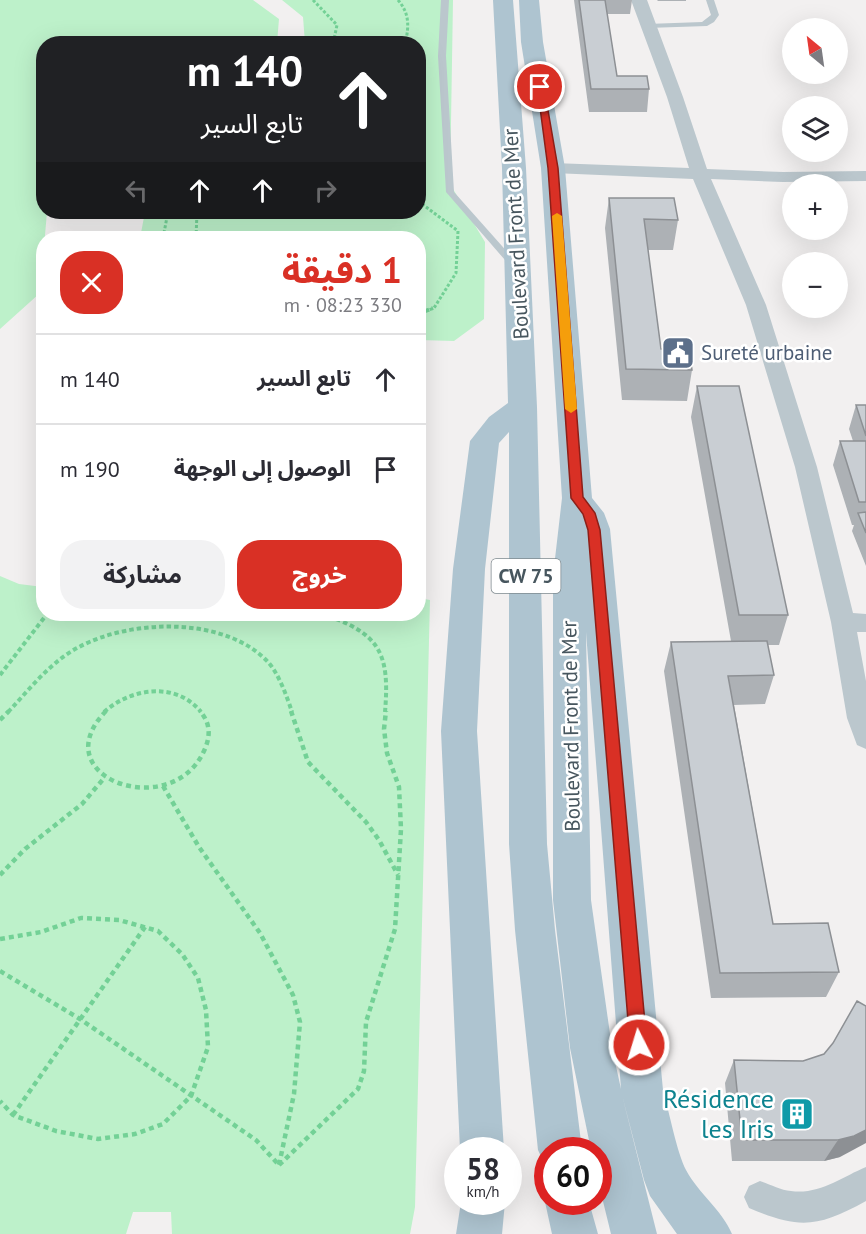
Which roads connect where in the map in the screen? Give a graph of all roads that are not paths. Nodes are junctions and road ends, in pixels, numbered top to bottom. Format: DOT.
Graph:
graph roads {
  1 [pos="445,0"];
  2 [pos="503,0"];
  3 [pos="529,0"];
  4 [pos="639,0"];
  5 [pos="710,0"];
  6 [pos="647,26"];
  7 [pos="553,168"];
  8 [pos="700,174"];
  9 [pos="866,176"];
  10 [pos="518,270"];
  11 [pos="523,407"];
  12 [pos="577,498"];
  13 [pos="855,623"];
  14 [pos="866,738"];
  15 [pos="482,1137"];
  16 [pos="559,1137"];
  17 [pos="866,1183"];
  18 [pos="760,1197"];
  19 [pos="481,1215"];
  20 [pos="570,1215"];
  21 [pos="479,1234"];
  22 [pos="575,1234"];
  23 [pos="634,1234"];
  24 [pos="709,1234"];
  1 -- 10 [label="lane"];
  2 -- 10 [label="main road, Boulevard Front de Mer / CW 75"];
  3 -- 7 [label="main road, Boulevard Front de Mer / CW 75"];
  4 -- 6 [label="street"];
  5 -- 6 [label="lane"];
  6 -- 8 [label="street"];
  7 -- 8 [label="street"];
  7 -- 12 [label="main road, Boulevard Front de Mer / CW 75"];
  8 -- 9 [label="street"];
  8 -- 13 [label="street"];
  10 -- 11 [label="main road, Boulevard Front de Mer / CW 75"];
  11 -- 15 [label="main road"];
  11 -- 16 [label="main road, Boulevard Front de Mer / CW 75"];
  12 -- 23 [label="main road, Boulevard Front de Mer / CW 75"];
  12 -- 24 [label="main road"];
  13 -- 14 [label="street"];
  17 -- 18 [label="street"];
  19 -- 21 [label="main road"];
  20 -- 22 [label="main road"];
}
